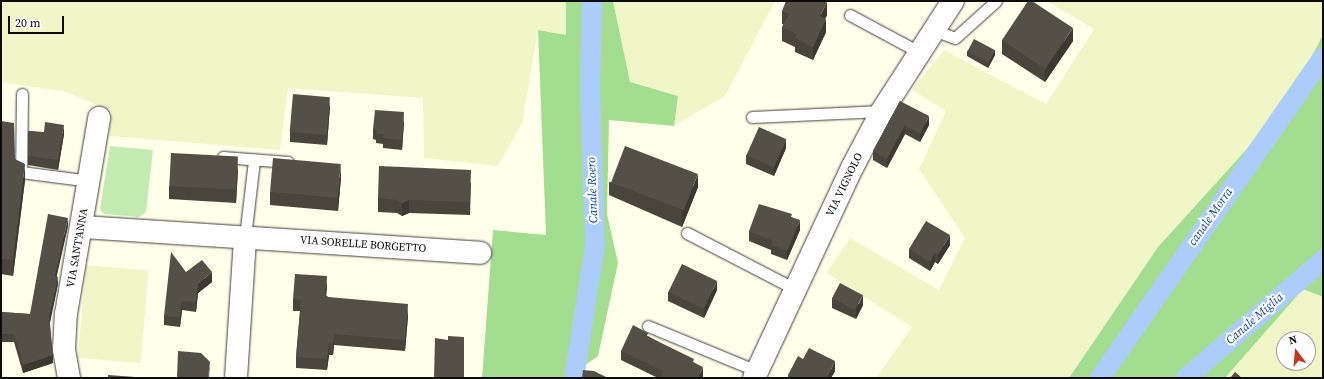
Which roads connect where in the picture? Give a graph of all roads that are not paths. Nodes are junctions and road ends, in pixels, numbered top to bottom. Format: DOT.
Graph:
graph roads {
  1 [pos="953,1"];
  2 [pos="996,1"];
  3 [pos="850,15"];
  4 [pos="934,30"];
  5 [pos="919,52"];
  6 [pos="22,94"];
  7 [pos="882,111"];
  8 [pos="99,118"];
  9 [pos="752,118"];
  10 [pos="209,156"];
  11 [pos="254,160"];
  12 [pos="300,163"];
  13 [pos="90,181"];
  14 [pos="82,227"];
  15 [pos="687,233"];
  16 [pos="245,237"];
  17 [pos="480,253"];
  18 [pos="795,289"];
  19 [pos="648,326"];
  20 [pos="756,375"];
  21 [pos="69,378"];
  22 [pos="236,378"];
  1 -- 4 [label="street, VIA VIGNOLO"];
  2 -- 4 [label="lane"];
  3 -- 5 [label="lane"];
  4 -- 5 [label="street, VIA VIGNOLO"];
  5 -- 7 [label="street, VIA VIGNOLO"];
  6 -- 13 [label="lane"];
  7 -- 9 [label="lane"];
  7 -- 18 [label="street, VIA VIGNOLO"];
  8 -- 13 [label="street, VIA SANT'ANNA"];
  10 -- 11 [label="lane"];
  11 -- 12 [label="lane"];
  11 -- 16 [label="lane"];
  13 -- 14 [label="street, VIA SANT'ANNA"];
  14 -- 16 [label="street, VIA SORELLE BORGETTO"];
  14 -- 21 [label="street, VIA SANT'ANNA"];
  15 -- 18 [label="lane"];
  16 -- 17 [label="street, VIA SORELLE BORGETTO"];
  16 -- 22 [label="street"];
  18 -- 20 [label="street, VIA VIGNOLO"];
  19 -- 20 [label="lane"];
}
